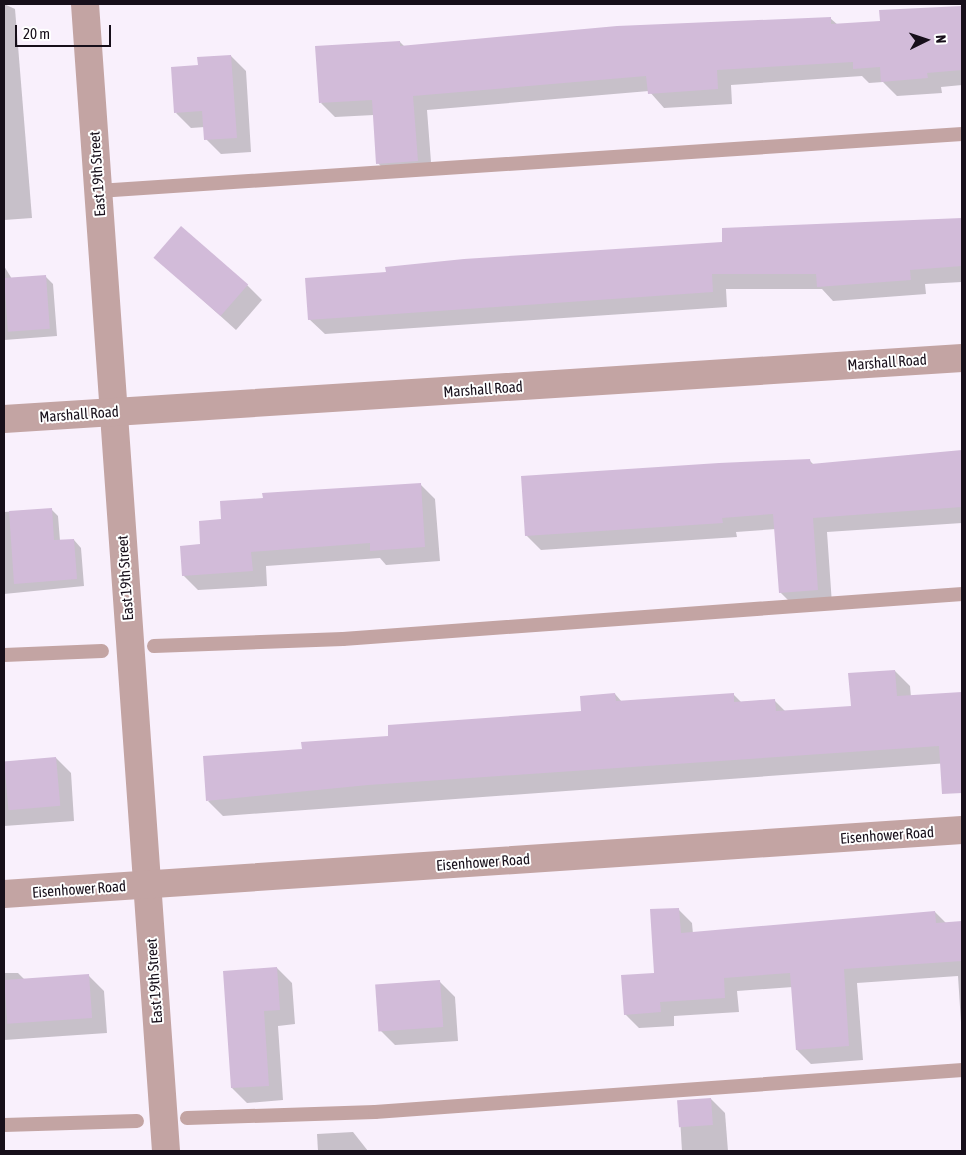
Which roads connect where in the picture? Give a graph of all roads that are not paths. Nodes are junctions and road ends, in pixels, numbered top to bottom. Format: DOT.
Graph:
graph roads {
  1 [pos="85,4"];
  2 [pos="962,134"];
  3 [pos="98,192"];
  4 [pos="962,358"];
  5 [pos="114,412"];
  6 [pos="4,419"];
  7 [pos="962,594"];
  8 [pos="154,646"];
  9 [pos="102,651"];
  10 [pos="4,655"];
  11 [pos="962,830"];
  12 [pos="147,885"];
  13 [pos="4,894"];
  14 [pos="962,1070"];
  15 [pos="187,1118"];
  16 [pos="137,1121"];
  17 [pos="4,1125"];
  18 [pos="166,1151"];
  1 -- 3 [label="street, East 19th Street"];
  2 -- 3 [label="lane"];
  3 -- 5 [label="street, East 19th Street"];
  4 -- 5 [label="street, Marshall Road"];
  5 -- 6 [label="street, Marshall Road"];
  5 -- 12 [label="street, East 19th Street"];
  7 -- 8 [label="lane"];
  9 -- 10 [label="lane"];
  11 -- 12 [label="street, Eisenhower Road"];
  12 -- 13 [label="street, Eisenhower Road"];
  12 -- 18 [label="street, East 19th Street"];
  14 -- 15 [label="lane"];
  16 -- 17 [label="lane"];
}
